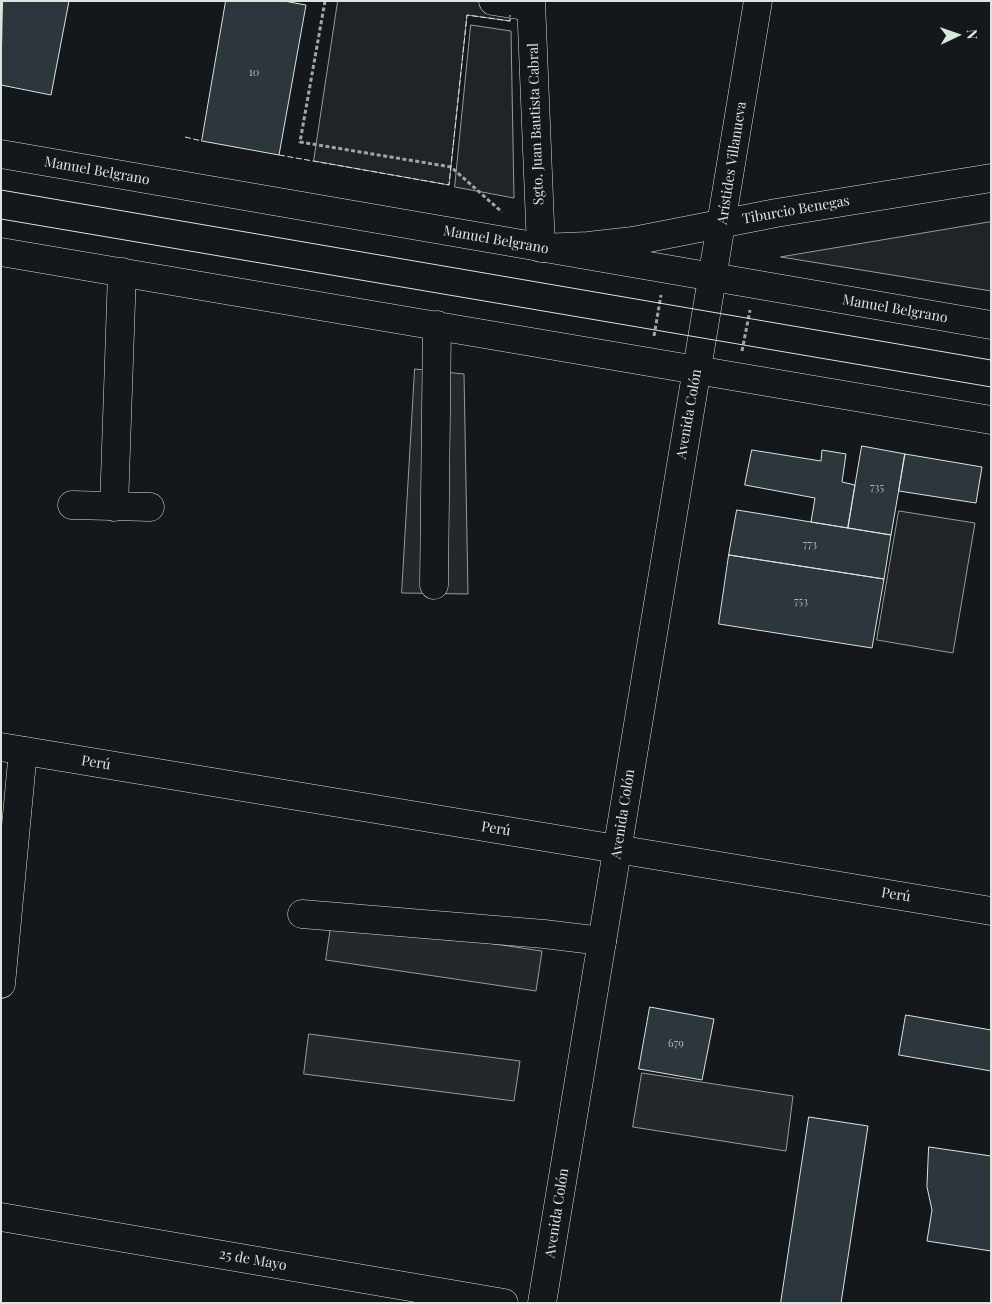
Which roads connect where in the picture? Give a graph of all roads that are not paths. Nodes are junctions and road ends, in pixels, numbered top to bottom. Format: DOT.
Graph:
graph roads {
  1 [pos="494,1"];
  2 [pos="758,1"];
  3 [pos="531,4"];
  4 [pos="1,154"];
  5 [pos="991,178"];
  6 [pos="722,223"];
  7 [pos="542,248"];
  8 [pos="1,252"];
  9 [pos="122,272"];
  10 [pos="713,277"];
  11 [pos="437,325"];
  12 [pos="705,325"];
  13 [pos="991,326"];
  14 [pos="697,368"];
  15 [pos="991,420"];
  16 [pos="72,505"];
  17 [pos="114,507"];
  18 [pos="150,507"];
  19 [pos="434,584"];
  20 [pos="12,749"];
  21 [pos="617,849"];
  22 [pos="991,911"];
  23 [pos="302,914"];
  24 [pos="602,941"];
  25 [pos="1,984"];
  26 [pos="1,1217"];
  27 [pos="504,1303"];
  28 [pos="542,1303"];
  1 -- 3 [label="street"];
  2 -- 6 [label="street, Arístides Villanueva"];
  3 -- 7 [label="street, Sgto. Juan Bautista Cabral"];
  4 -- 7 [label="street, Manuel Belgrano"];
  5 -- 6 [label="street, Tiburcio Benegas"];
  6 -- 7 [label="street, Tiburcio Benegas"];
  6 -- 10 [label="street, Arístides Villanueva"];
  7 -- 10 [label="street, Manuel Belgrano"];
  8 -- 9 [label="street"];
  9 -- 11 [label="street"];
  9 -- 17 [label="street"];
  10 -- 12 [label="street, Arístides Villanueva"];
  10 -- 13 [label="street, Manuel Belgrano"];
  11 -- 14 [label="street"];
  11 -- 19 [label="street"];
  12 -- 14 [label="street, Avenida Colón"];
  14 -- 15 [label="street"];
  14 -- 21 [label="street, Avenida Colón"];
  16 -- 17 [label="street"];
  17 -- 18 [label="street"];
  20 -- 21 [label="street, Perú"];
  20 -- 25 [label="street"];
  21 -- 22 [label="street, Perú"];
  21 -- 24 [label="street, Avenida Colón"];
  23 -- 24 [label="street"];
  24 -- 28 [label="street, Avenida Colón"];
  26 -- 27 [label="street, 25 de Mayo"];
}
